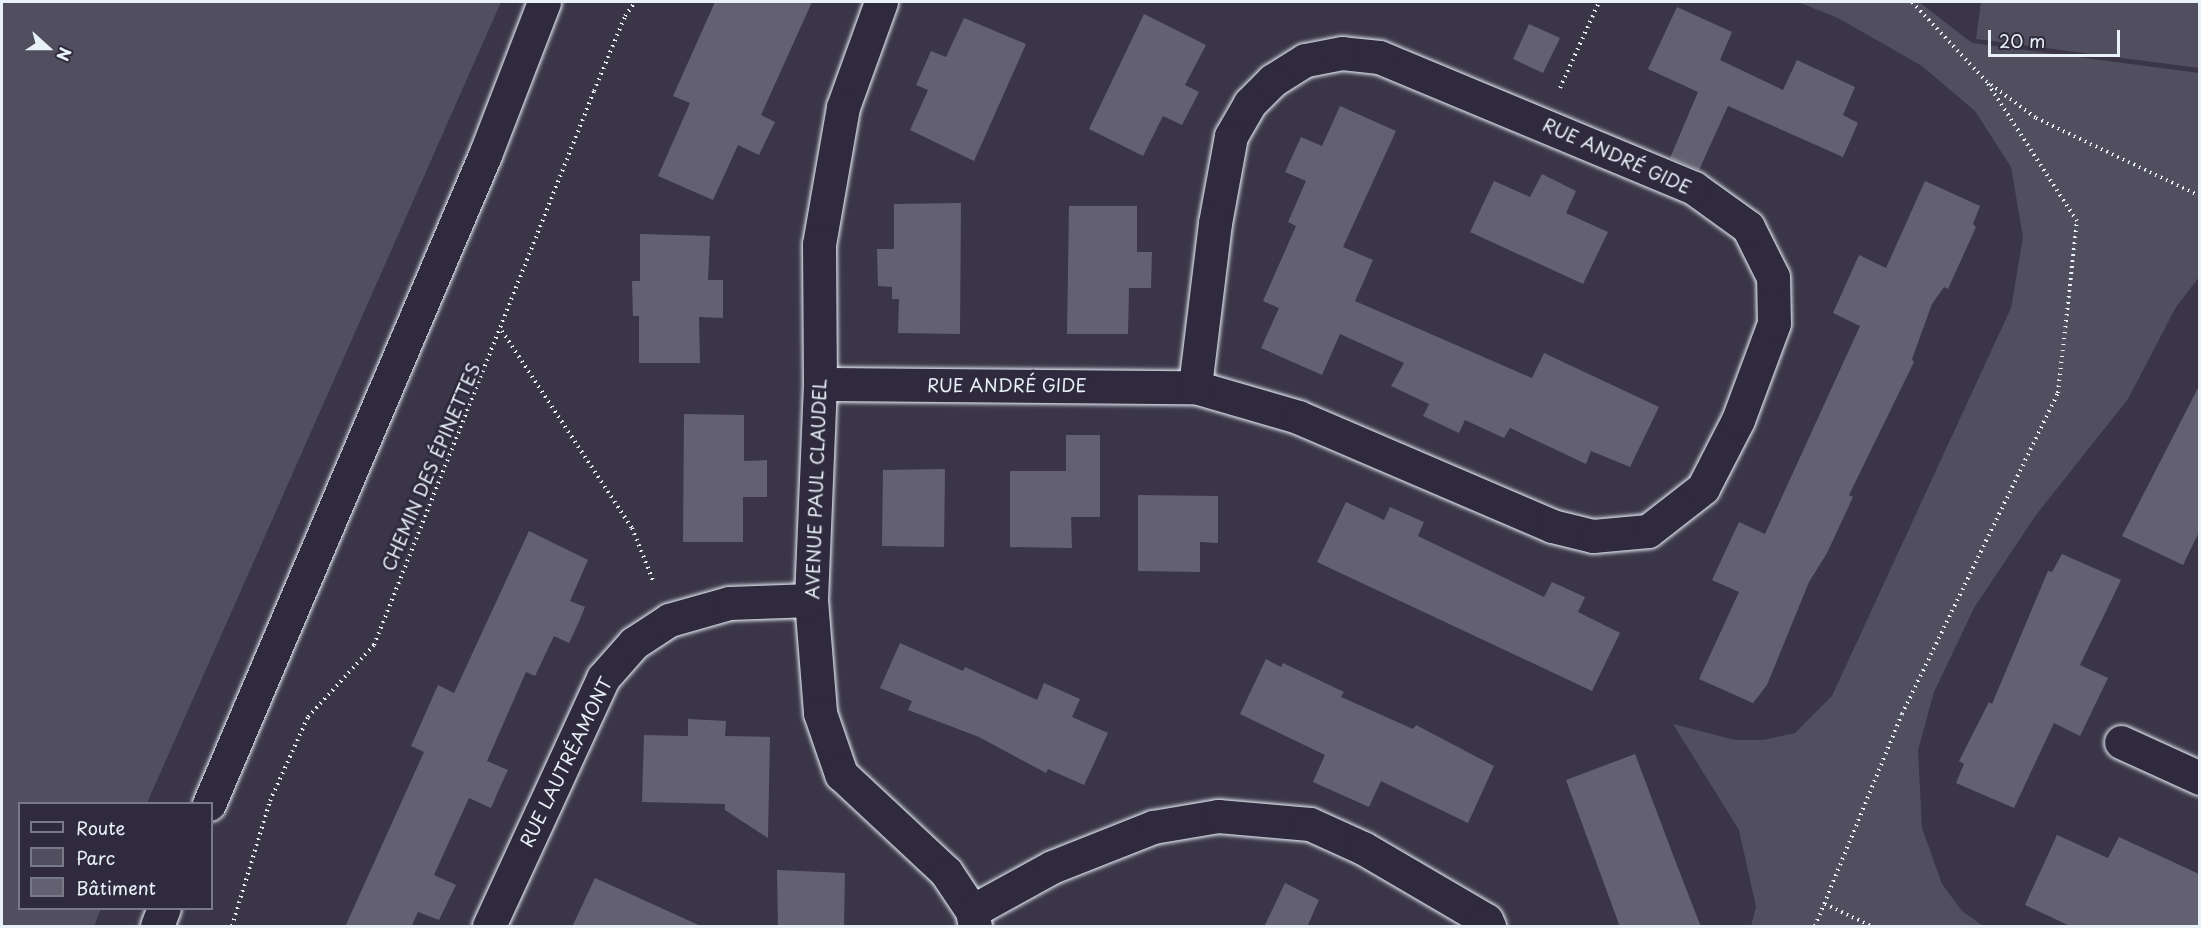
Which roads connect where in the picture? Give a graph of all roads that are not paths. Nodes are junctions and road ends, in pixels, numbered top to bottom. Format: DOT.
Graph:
graph roads {
  1 [pos="544,2"];
  2 [pos="881,2"];
  3 [pos="820,384"];
  4 [pos="1194,387"];
  5 [pos="811,600"];
  6 [pos="2121,742"];
  7 [pos="2196,769"];
  8 [pos="210,802"];
  9 [pos="164,910"];
  10 [pos="974,919"];
  11 [pos="157,927"];
  12 [pos="489,927"];
  13 [pos="1489,927"];
  1 -- 8 [label="street"];
  2 -- 3 [label="street, AVENUE PAUL CLAUDEL"];
  3 -- 4 [label="street, RUE ANDRÉ GIDE"];
  3 -- 5 [label="street, AVENUE PAUL CLAUDEL"];
  4 -- 4 [label="street, RUE ANDRÉ GIDE"];
  5 -- 10 [label="street, AVENUE PAUL CLAUDEL"];
  5 -- 12 [label="street, RUE LAUTRÉAMONT"];
  6 -- 7 [label="street"];
  9 -- 11 [label="street"];
  10 -- 13 [label="street"];
}
